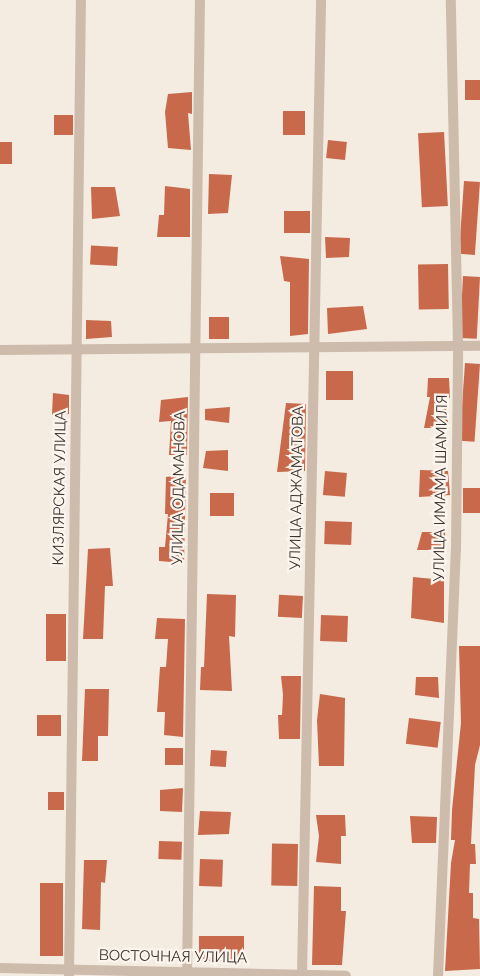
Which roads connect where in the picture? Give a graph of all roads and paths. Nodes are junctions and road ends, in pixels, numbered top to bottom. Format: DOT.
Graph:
graph roads {
  1 [pos="81,0"];
  2 [pos="200,0"];
  3 [pos="321,0"];
  4 [pos="451,0"];
  5 [pos="458,345"];
  6 [pos="315,346"];
  7 [pos="480,346"];
  8 [pos="196,348"];
  9 [pos="77,349"];
  10 [pos="0,350"];
  11 [pos="0,968"];
  12 [pos="69,973"];
  13 [pos="187,975"];
  14 [pos="302,975"];
  15 [pos="346,976"];
  16 [pos="438,976"];
  1 -- 9 [label="street, КИЗЛЯРСКАЯ УЛИЦА"];
  2 -- 8 [label="street, УЛИЦА ОДАМАНОВА"];
  3 -- 6 [label="street, УЛИЦА АДЖАМАТОВА"];
  4 -- 5 [label="street, УЛИЦА ИМАМА ШАМИЛЯ"];
  5 -- 6 [label="street"];
  5 -- 7 [label="street"];
  5 -- 16 [label="street, УЛИЦА ИМАМА ШАМИЛЯ"];
  6 -- 8 [label="street"];
  6 -- 14 [label="street, УЛИЦА АДЖАМАТОВА"];
  8 -- 9 [label="street"];
  8 -- 13 [label="street, УЛИЦА ОДАМАНОВА"];
  9 -- 10 [label="street"];
  9 -- 12 [label="street, КИЗЛЯРСКАЯ УЛИЦА"];
  11 -- 12 [label="street, ВОСТОЧНАЯ УЛИЦА"];
  12 -- 13 [label="street, ВОСТОЧНАЯ УЛИЦА"];
  13 -- 14 [label="street, ВОСТОЧНАЯ УЛИЦА"];
  14 -- 15 [label="street, ВОСТОЧНАЯ УЛИЦА"];
}
